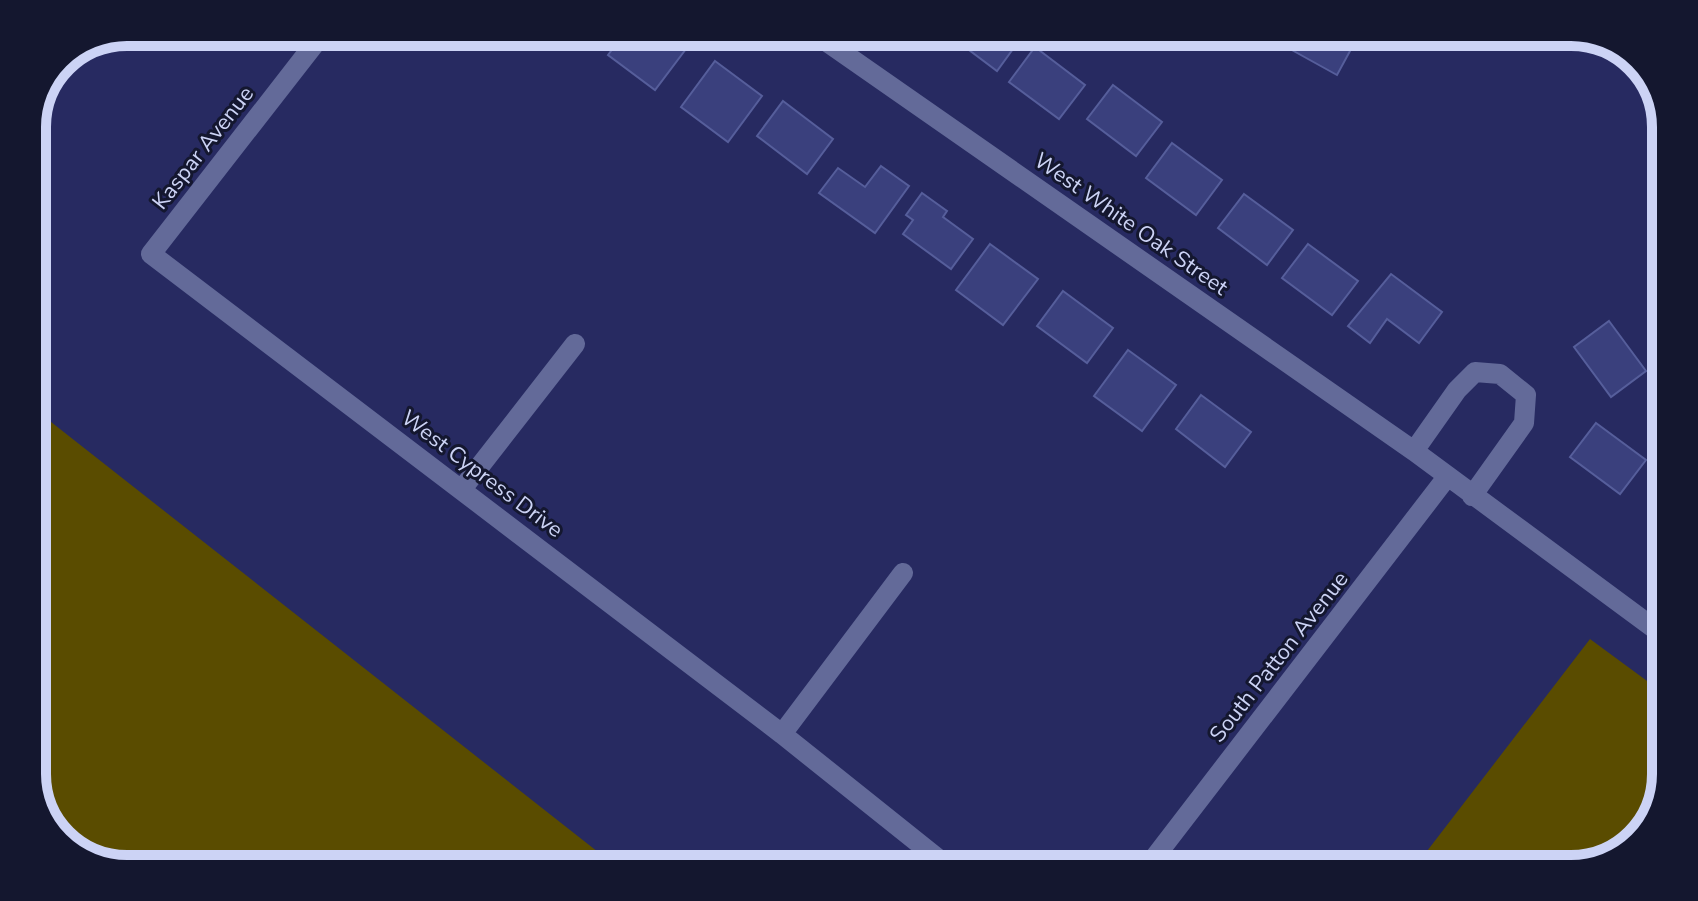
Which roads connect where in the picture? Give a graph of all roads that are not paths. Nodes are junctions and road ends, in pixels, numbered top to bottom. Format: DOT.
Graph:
graph roads {
  1 [pos="313,46"];
  2 [pos="833,46"];
  3 [pos="151,254"];
  4 [pos="575,344"];
  5 [pos="1414,451"];
  6 [pos="1447,477"];
  7 [pos="462,489"];
  8 [pos="1472,496"];
  9 [pos="903,573"];
  10 [pos="1652,627"];
  11 [pos="782,734"];
  12 [pos="933,855"];
  13 [pos="1156,855"];
  1 -- 3 [label="street, Kaspar Avenue"];
  2 -- 5 [label="street, West White Oak Street"];
  3 -- 7 [label="street, West Cypress Drive"];
  4 -- 7 [label="street"];
  5 -- 6 [label="street, West White Oak Street"];
  5 -- 8 [label="street"];
  6 -- 8 [label="street, West White Oak Street"];
  6 -- 13 [label="street, South Patton Avenue"];
  7 -- 11 [label="street, West Cypress Drive"];
  8 -- 10 [label="street, West White Oak Street"];
  9 -- 11 [label="street"];
  11 -- 12 [label="street, West Cypress Drive"];
}
